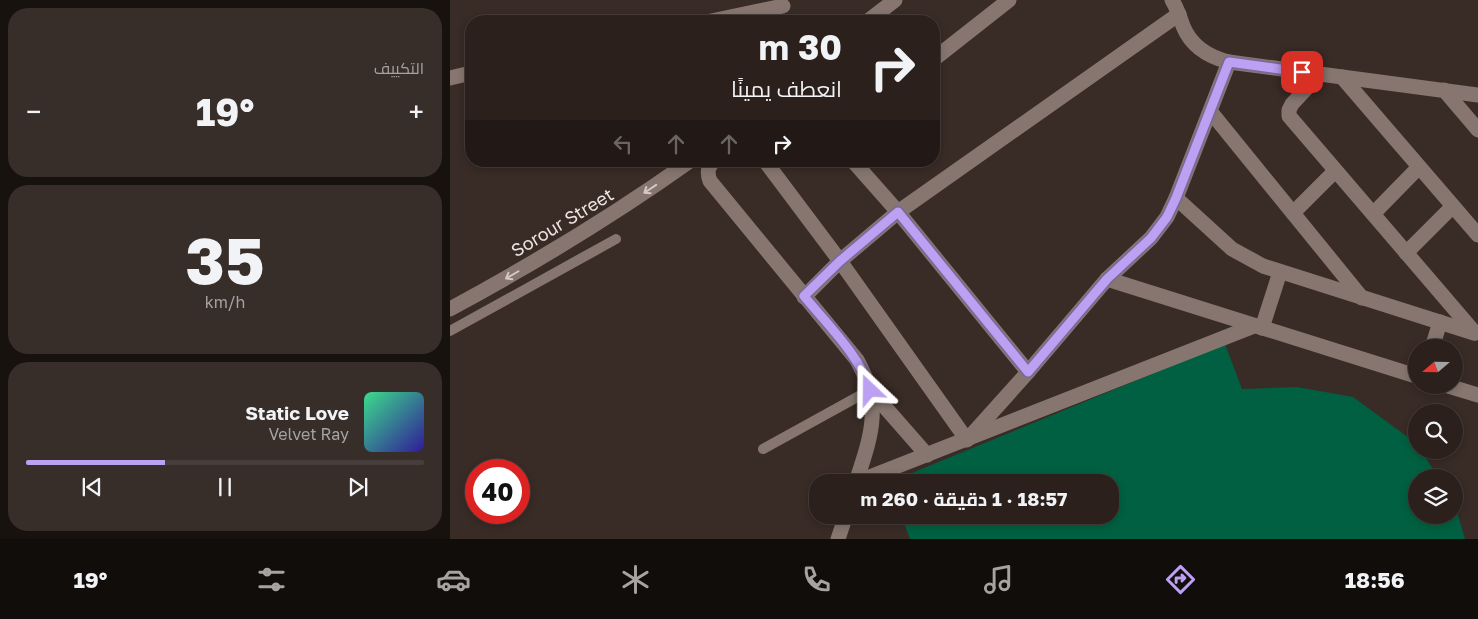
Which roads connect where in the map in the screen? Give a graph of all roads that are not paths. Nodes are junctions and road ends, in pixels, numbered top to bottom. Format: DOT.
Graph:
graph roads {
  1 [pos="895,0"];
  2 [pos="1009,0"];
  3 [pos="1172,0"];
  4 [pos="783,9"];
  5 [pos="1179,14"];
  6 [pos="747,15"];
  7 [pos="876,15"];
  8 [pos="940,54"];
  9 [pos="1229,62"];
  10 [pos="465,74"];
  11 [pos="1320,74"];
  12 [pos="1342,77"];
  13 [pos="450,78"];
  14 [pos="1444,90"];
  15 [pos="1478,95"];
  16 [pos="1210,111"];
  17 [pos="1478,130"];
  18 [pos="681,167"];
  19 [pos="709,167"];
  20 [pos="770,167"];
  21 [pos="858,167"];
  22 [pos="1419,167"];
  23 [pos="1335,171"];
  24 [pos="1176,198"];
  25 [pos="1453,206"];
  26 [pos="898,212"];
  27 [pos="1292,213"];
  28 [pos="1373,214"];
  29 [pos="1475,226"];
  30 [pos="616,239"];
  31 [pos="1406,253"];
  32 [pos="840,261"];
  33 [pos="1280,272"];
  34 [pos="1107,279"];
  35 [pos="804,296"];
  36 [pos="1362,298"];
  37 [pos="450,309"];
  38 [pos="1440,322"];
  39 [pos="1258,327"];
  40 [pos="450,331"];
  41 [pos="1477,334"];
  42 [pos="1435,339"];
  43 [pos="1028,372"];
  44 [pos="1408,374"];
  45 [pos="870,390"];
  46 [pos="1463,390"];
  47 [pos="1478,395"];
  48 [pos="968,440"];
  49 [pos="763,449"];
  50 [pos="928,455"];
  51 [pos="858,474"];
  52 [pos="877,474"];
  53 [pos="843,524"];
  54 [pos="838,539"];
  1 -- 7 [label="street"];
  2 -- 8 [label="street"];
  3 -- 5 [label="street"];
  4 -- 6 [label="street"];
  5 -- 9 [label="street"];
  5 -- 26 [label="street"];
  9 -- 11 [label="street"];
  9 -- 16 [label="street"];
  10 -- 13 [label="street"];
  11 -- 12 [label="street"];
  11 -- 23 [label="street"];
  12 -- 14 [label="street"];
  12 -- 22 [label="street"];
  14 -- 15 [label="street"];
  14 -- 17 [label="street"];
  16 -- 24 [label="street"];
  16 -- 27 [label="street"];
  18 -- 37 [label="street, Sorour Street, one-way"];
  19 -- 35 [label="street"];
  20 -- 32 [label="street"];
  21 -- 26 [label="street"];
  22 -- 25 [label="street"];
  22 -- 28 [label="street"];
  23 -- 27 [label="street"];
  23 -- 28 [label="street"];
  24 -- 33 [label="street"];
  24 -- 34 [label="street"];
  25 -- 29 [label="street"];
  25 -- 31 [label="street"];
  26 -- 32 [label="street"];
  26 -- 43 [label="street"];
  27 -- 36 [label="street"];
  28 -- 31 [label="street"];
  30 -- 40 [label="lane"];
  31 -- 41 [label="street"];
  32 -- 35 [label="street"];
  32 -- 48 [label="street"];
  33 -- 36 [label="street"];
  33 -- 39 [label="street"];
  34 -- 39 [label="street"];
  34 -- 43 [label="street"];
  35 -- 45 [label="street"];
  36 -- 38 [label="street"];
  38 -- 41 [label="street"];
  38 -- 42 [label="street"];
  39 -- 44 [label="street"];
  39 -- 48 [label="street"];
  43 -- 48 [label="street"];
  45 -- 49 [label="lane"];
  45 -- 50 [label="street"];
  45 -- 51 [label="street"];
  46 -- 47 [label="street"];
  48 -- 50 [label="street"];
  50 -- 52 [label="street"];
  53 -- 54 [label="street"];
}
